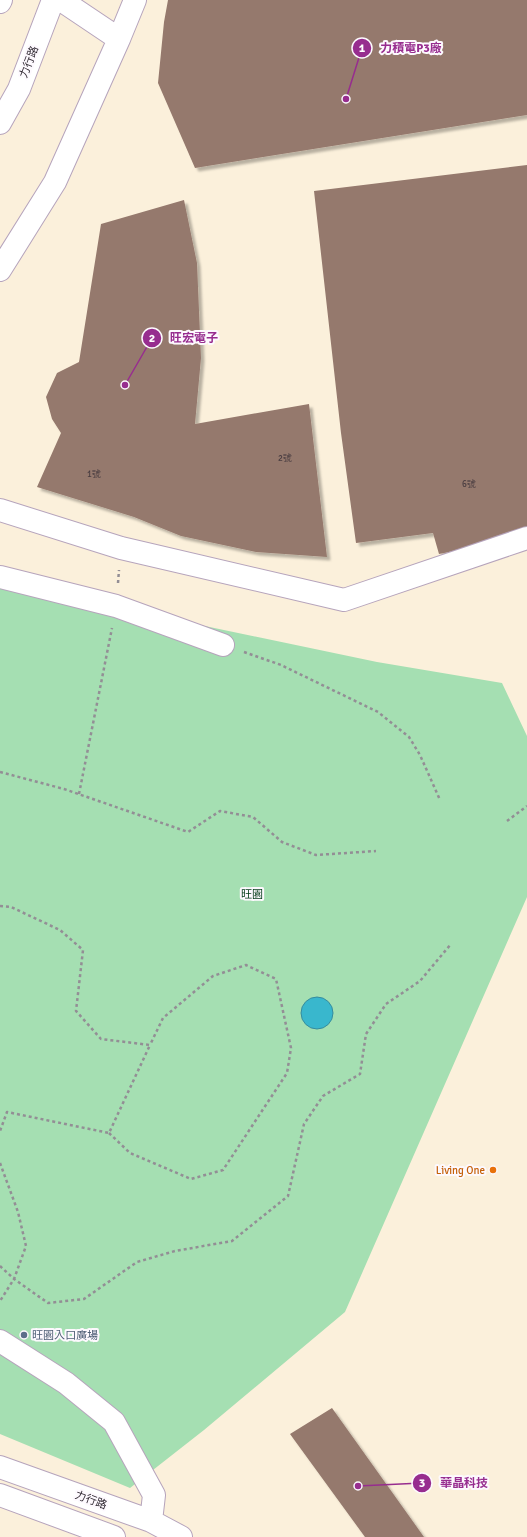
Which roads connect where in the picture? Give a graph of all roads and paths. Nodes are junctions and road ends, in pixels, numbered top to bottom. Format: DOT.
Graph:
graph roads {
  1 [pos="53,0"];
  2 [pos="61,0"];
  3 [pos="135,0"];
  4 [pos="119,40"];
  5 [pos="0,122"];
  6 [pos="0,270"];
  7 [pos="0,510"];
  8 [pos="527,538"];
  9 [pos="121,548"];
  10 [pos="0,577"];
  11 [pos="116,606"];
  12 [pos="223,646"];
  13 [pos="0,772"];
  14 [pos="79,794"];
  15 [pos="440,800"];
  16 [pos="527,806"];
  17 [pos="507,821"];
  18 [pos="376,851"];
  19 [pos="0,906"];
  20 [pos="450,944"];
  21 [pos="150,1045"];
  22 [pos="0,1131"];
  23 [pos="109,1133"];
  24 [pos="0,1163"];
  25 [pos="0,1266"];
  26 [pos="14,1279"];
  27 [pos="0,1301"];
  28 [pos="0,1340"];
  29 [pos="0,1467"];
  30 [pos="0,1495"];
  31 [pos="151,1521"];
  32 [pos="114,1537"];
  33 [pos="181,1537"];
  1 -- 5 [label="street, 力行路"];
  2 -- 4 [label="street"];
  3 -- 4 [label="street"];
  4 -- 6 [label="street"];
  7 -- 9 [label="street"];
  8 -- 9 [label="street"];
  9 -- 11 [label="path"];
  10 -- 11 [label="street"];
  11 -- 12 [label="street"];
  11 -- 14 [label="path"];
  12 -- 15 [label="path"];
  13 -- 14 [label="path"];
  14 -- 18 [label="path"];
  16 -- 17 [label="path"];
  19 -- 21 [label="path"];
  20 -- 26 [label="path"];
  21 -- 23 [label="path"];
  21 -- 23 [label="path"];
  22 -- 23 [label="path"];
  24 -- 26 [label="path"];
  25 -- 26 [label="path"];
  26 -- 27 [label="path"];
  28 -- 31 [label="street"];
  29 -- 31 [label="street, 力行路"];
  30 -- 32 [label="street"];
  31 -- 33 [label="street, 力行路"];
}
